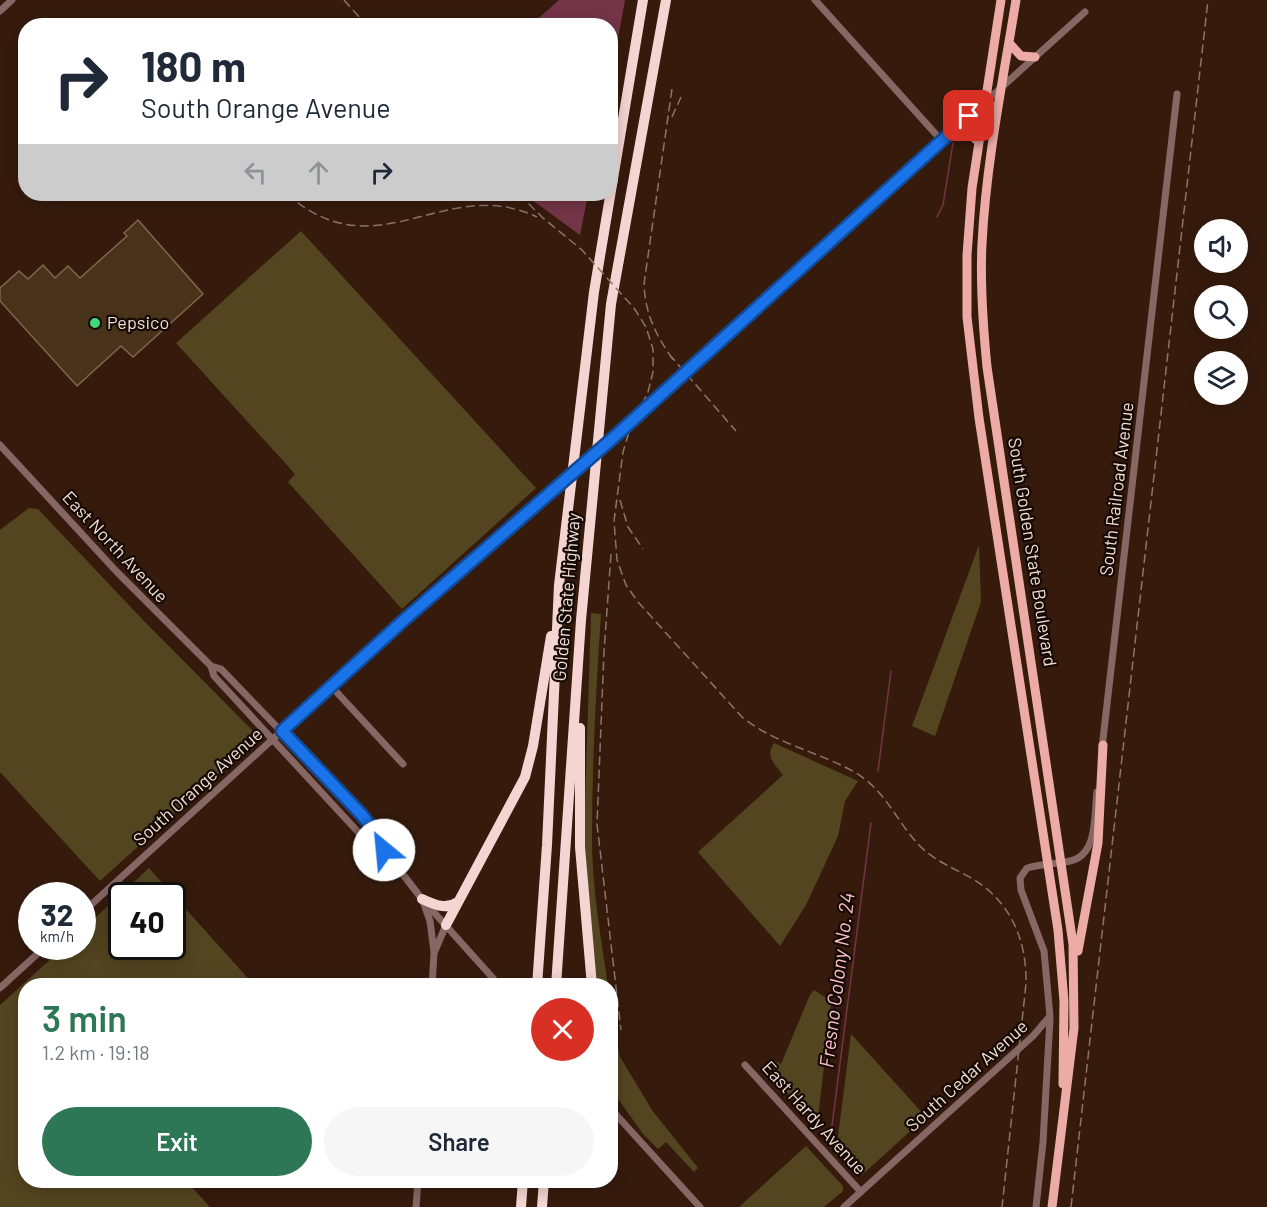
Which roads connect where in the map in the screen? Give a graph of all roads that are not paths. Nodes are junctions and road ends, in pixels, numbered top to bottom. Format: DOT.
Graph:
graph roads {
  1 [pos="12,0"];
  2 [pos="643,0"];
  3 [pos="666,0"];
  4 [pos="815,0"];
  5 [pos="1001,0"];
  6 [pos="1016,0"];
  7 [pos="0,11"];
  8 [pos="1085,12"];
  9 [pos="1009,44"];
  10 [pos="1035,57"];
  11 [pos="1002,87"];
  12 [pos="1177,94"];
  13 [pos="986,100"];
  14 [pos="952,131"];
  15 [pos="942,141"];
  16 [pos="979,142"];
  17 [pos="618,149"];
  18 [pos="609,201"];
  19 [pos="0,445"];
  20 [pos="559,585"];
  21 [pos="580,620"];
  22 [pos="211,666"];
  23 [pos="331,686"];
  24 [pos="282,731"];
  25 [pos="273,738"];
  26 [pos="1103,745"];
  27 [pos="403,764"];
  28 [pos="384,850"];
  29 [pos="1055,863"];
  30 [pos="422,899"];
  31 [pos="96,900"];
  32 [pos="459,902"];
  33 [pos="446,925"];
  34 [pos="434,953"];
  35 [pos="31,960"];
  36 [pos="1075,965"];
  37 [pos="432,978"];
  38 [pos="493,978"];
  39 [pos="538,978"];
  40 [pos="557,978"];
  41 [pos="591,978"];
  42 [pos="0,988"];
  43 [pos="1050,1016"];
  44 [pos="745,1065"];
  45 [pos="1063,1108"];
  46 [pos="618,1115"];
  47 [pos="417,1188"];
  48 [pos="522,1188"];
  49 [pos="543,1188"];
  50 [pos="861,1192"];
  51 [pos="416,1207"];
  52 [pos="521,1207"];
  53 [pos="542,1207"];
  54 [pos="700,1207"];
  55 [pos="844,1207"];
  56 [pos="1036,1207"];
  57 [pos="1052,1207"];
  1 -- 7 [label="street"];
  2 -- 17 [label="highway, Golden State Highway"];
  3 -- 21 [label="highway, Golden State Highway"];
  4 -- 15 [label="street"];
  5 -- 13 [label="main road, South Golden State Boulevard"];
  6 -- 9 [label="main road, South Golden State Boulevard"];
  8 -- 10 [label="street, South Orange Avenue"];
  9 -- 10 [label="main road"];
  9 -- 11 [label="main road, South Golden State Boulevard"];
  10 -- 11 [label="street, South Orange Avenue"];
  11 -- 13 [label="street, South Orange Avenue"];
  11 -- 29 [label="main road, South Golden State Boulevard"];
  12 -- 26 [label="street, South Railroad Avenue"];
  13 -- 14 [label="street, South Orange Avenue"];
  13 -- 16 [label="main road, South Golden State Boulevard"];
  14 -- 15 [label="street, South Orange Avenue"];
  14 -- 16 [label="main road"];
  15 -- 23 [label="street, South Orange Avenue, bridge"];
  16 -- 29 [label="main road, South Golden State Boulevard"];
  18 -- 20 [label="highway, Golden State Highway"];
  19 -- 22 [label="street, East North Avenue"];
  20 -- 32 [label="highway"];
  20 -- 39 [label="highway, Golden State Highway"];
  21 -- 40 [label="highway, Golden State Highway"];
  21 -- 41 [label="highway"];
  22 -- 24 [label="street, East North Avenue"];
  22 -- 25 [label="street, East North Avenue"];
  23 -- 24 [label="street, South Orange Avenue"];
  23 -- 27 [label="street"];
  24 -- 25 [label="street, South Orange Avenue"];
  24 -- 28 [label="street, East North Avenue"];
  25 -- 28 [label="street, East North Avenue"];
  25 -- 31 [label="street, South Orange Avenue"];
  26 -- 29 [label="street, South Railroad Avenue"];
  26 -- 36 [label="main road"];
  28 -- 30 [label="street, East North Avenue"];
  29 -- 36 [label="main road, South Golden State Boulevard"];
  29 -- 43 [label="street, South Cedar Avenue"];
  29 -- 45 [label="main road, South Golden State Boulevard"];
  30 -- 32 [label="highway"];
  30 -- 33 [label="street, East North Avenue"];
  30 -- 34 [label="street"];
  32 -- 33 [label="highway"];
  33 -- 34 [label="street"];
  33 -- 38 [label="street, East North Avenue"];
  34 -- 37 [label="street"];
  35 -- 42 [label="street"];
  36 -- 45 [label="main road, South Golden State Boulevard"];
  43 -- 50 [label="street, South Cedar Avenue"];
  43 -- 56 [label="street"];
  44 -- 50 [label="street, East Hardy Avenue"];
  45 -- 57 [label="main road, South Golden State Boulevard"];
  46 -- 54 [label="street"];
  47 -- 51 [label="street"];
  48 -- 52 [label="highway"];
  49 -- 53 [label="highway"];
  50 -- 55 [label="street, South Cedar Avenue"];
}
